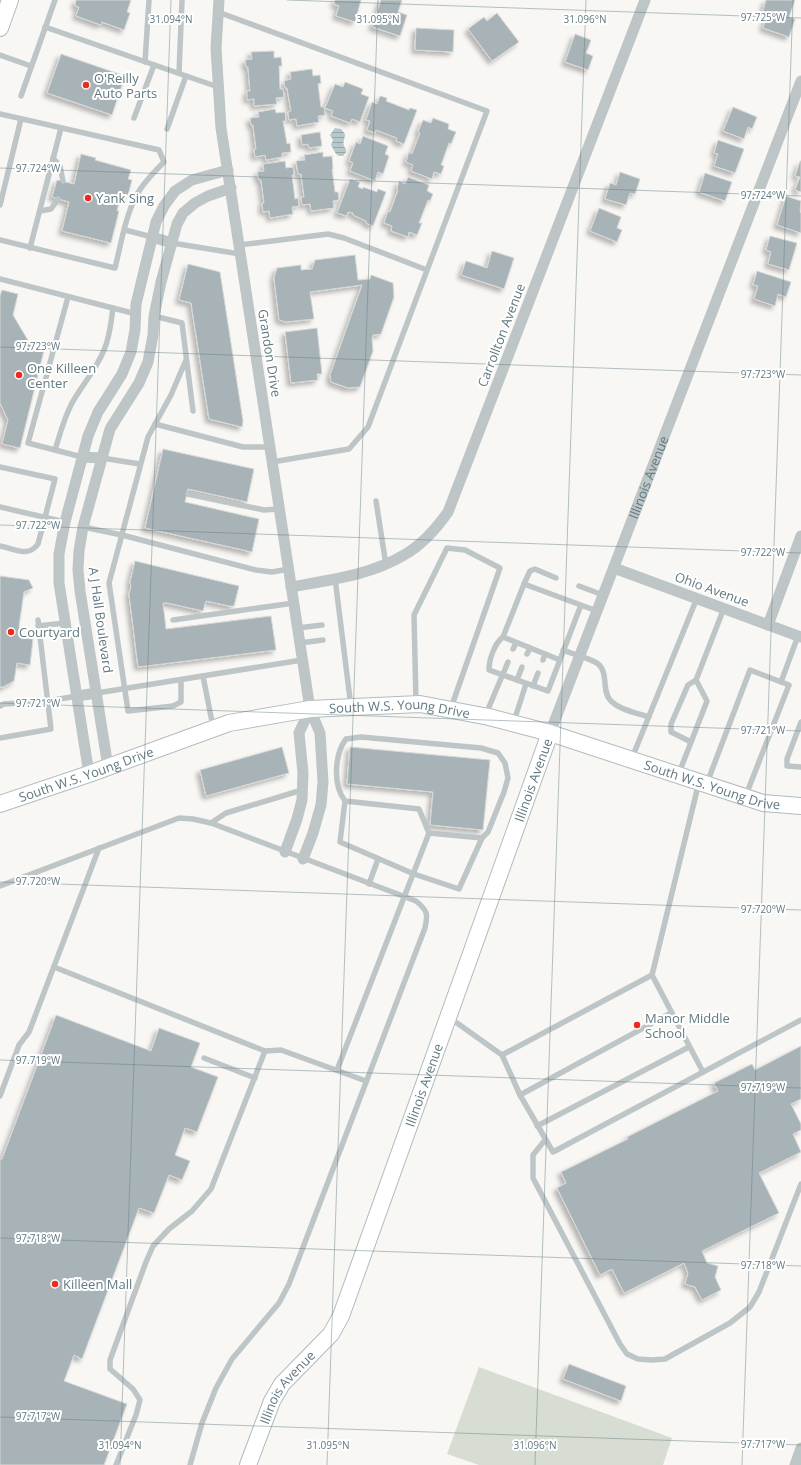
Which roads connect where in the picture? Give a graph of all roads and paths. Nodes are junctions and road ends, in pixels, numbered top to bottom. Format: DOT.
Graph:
graph roads {
  1 [pos="10,0"];
  2 [pos="55,0"];
  3 [pos="149,0"];
  4 [pos="182,0"];
  5 [pos="219,0"];
  6 [pos="645,0"];
  7 [pos="218,12"];
  8 [pos="45,27"];
  9 [pos="0,28"];
  10 [pos="0,55"];
  11 [pos="145,62"];
  12 [pos="154,65"];
  13 [pos="31,66"];
  14 [pos="179,74"];
  15 [pos="186,76"];
  16 [pos="801,81"];
  17 [pos="218,87"];
  18 [pos="21,96"];
  19 [pos="0,114"];
  20 [pos="134,118"];
  21 [pos="21,119"];
  22 [pos="61,128"];
  23 [pos="167,129"];
  24 [pos="53,158"];
  25 [pos="228,170"];
  26 [pos="63,181"];
  27 [pos="231,188"];
  28 [pos="58,199"];
  29 [pos="0,205"];
  30 [pos="40,211"];
  31 [pos="125,230"];
  32 [pos="152,238"];
  33 [pos="0,240"];
  34 [pos="172,243"];
  35 [pos="30,248"];
  36 [pos="240,250"];
  37 [pos="427,270"];
  38 [pos="0,279"];
  39 [pos="68,297"];
  40 [pos="113,308"];
  41 [pos="136,314"];
  42 [pos="154,316"];
  43 [pos="186,360"];
  44 [pos="192,411"];
  45 [pos="155,424"];
  46 [pos="270,447"];
  47 [pos="56,450"];
  48 [pos="82,457"];
  49 [pos="102,458"];
  50 [pos="272,462"];
  51 [pos="140,464"];
  52 [pos="0,466"];
  53 [pos="188,494"];
  54 [pos="376,501"];
  55 [pos="0,507"];
  56 [pos="280,509"];
  57 [pos="45,518"];
  58 [pos="65,522"];
  59 [pos="83,527"];
  60 [pos="122,535"];
  61 [pos="801,536"];
  62 [pos="0,546"];
  63 [pos="386,565"];
  64 [pos="614,568"];
  65 [pos="289,569"];
  66 [pos="334,578"];
  67 [pos="556,578"];
  68 [pos="524,584"];
  69 [pos="579,586"];
  70 [pos="291,587"];
  71 [pos="603,595"];
  72 [pos="697,598"];
  73 [pos="294,603"];
  74 [pos="581,605"];
  75 [pos="724,608"];
  76 [pos="597,611"];
  77 [pos="38,620"];
  78 [pos="173,620"];
  79 [pos="65,623"];
  80 [pos="768,624"];
  81 [pos="322,625"];
  82 [pos="38,626"];
  83 [pos="298,628"];
  84 [pos="800,636"];
  85 [pos="502,637"];
  86 [pos="323,640"];
  87 [pos="300,643"];
  88 [pos="516,643"];
  89 [pos="530,648"];
  90 [pos="513,649"];
  91 [pos="563,650"];
  92 [pos="527,654"];
  93 [pos="545,654"];
  94 [pos="579,656"];
  95 [pos="302,660"];
  96 [pos="543,660"];
  97 [pos="560,660"];
  98 [pos="508,662"];
  99 [pos="522,667"];
  100 [pos="538,673"];
  101 [pos="502,675"];
  102 [pos="203,676"];
  103 [pos="181,680"];
  104 [pos="517,680"];
  105 [pos="696,680"];
  106 [pos="781,682"];
  107 [pos="526,684"];
  108 [pos="533,686"];
  109 [pos="124,688"];
  110 [pos="97,693"];
  111 [pos="77,696"];
  112 [pos="48,701"];
  113 [pos="416,704"];
  114 [pos="0,706"];
  115 [pos="351,707"];
  116 [pos="310,708"];
  117 [pos="451,710"];
  118 [pos="485,716"];
  119 [pos="648,717"];
  120 [pos="801,722"];
  121 [pos="513,723"];
  122 [pos="213,729"];
  123 [pos="550,733"];
  124 [pos="799,733"];
  125 [pos="0,738"];
  126 [pos="691,742"];
  127 [pos="631,760"];
  128 [pos="108,767"];
  129 [pos="801,767"];
  130 [pos="89,774"];
  131 [pos="678,775"];
  132 [pos="703,783"];
  133 [pos="302,790"];
  134 [pos="745,797"];
  135 [pos="345,801"];
  136 [pos="0,804"];
  137 [pos="801,804"];
  138 [pos="211,823"];
  139 [pos="429,833"];
  140 [pos="482,838"];
  141 [pos="99,848"];
  142 [pos="285,852"];
  143 [pos="303,859"];
  144 [pos="378,859"];
  145 [pos="414,874"];
  146 [pos="369,884"];
  147 [pos="0,886"];
  148 [pos="405,897"];
  149 [pos="54,967"];
  150 [pos="652,975"];
  151 [pos="671,1013"];
  152 [pos="448,1017"];
  153 [pos="801,1020"];
  154 [pos="689,1047"];
  155 [pos="265,1051"];
  156 [pos="502,1055"];
  157 [pos="204,1058"];
  158 [pos="337,1070"];
  159 [pos="703,1072"];
  160 [pos="255,1078"];
  161 [pos="366,1081"];
  162 [pos="520,1095"];
  163 [pos="0,1096"];
  164 [pos="537,1126"];
  165 [pos="545,1140"];
  166 [pos="801,1184"];
  167 [pos="801,1448"];
  168 [pos="116,1465"];
  169 [pos="190,1465"];
  170 [pos="248,1465"];
  171 [pos="795,1465"];
  1 -- 9 [label="main road"];
  2 -- 8 [label="lane"];
  3 -- 11 [label="lane"];
  4 -- 14 [label="lane"];
  5 -- 7 [label="street, Grandon Drive"];
  6 -- 63 [label="street, Carrollton Avenue"];
  7 -- 17 [label="street, Grandon Drive"];
  7 -- 37 [label="lane"];
  8 -- 11 [label="lane"];
  8 -- 13 [label="lane"];
  10 -- 13 [label="lane"];
  11 -- 12 [label="lane"];
  12 -- 14 [label="lane"];
  12 -- 20 [label="lane"];
  13 -- 18 [label="lane"];
  14 -- 15 [label="lane"];
  15 -- 17 [label="lane"];
  15 -- 23 [label="lane"];
  16 -- 64 [label="street, Illinois Avenue"];
  17 -- 25 [label="street, Grandon Drive"];
  19 -- 21 [label="lane"];
  21 -- 22 [label="lane"];
  21 -- 29 [label="lane"];
  22 -- 24 [label="lane"];
  22 -- 31 [label="lane"];
  24 -- 26 [label="lane"];
  24 -- 30 [label="lane"];
  25 -- 27 [label="street, Grandon Drive"];
  25 -- 32 [label="street"];
  27 -- 34 [label="street, A J Hall Boulevard"];
  27 -- 36 [label="street, Grandon Drive"];
  28 -- 30 [label="lane"];
  30 -- 35 [label="lane"];
  31 -- 32 [label="lane"];
  31 -- 35 [label="lane"];
  32 -- 34 [label="street"];
  32 -- 41 [label="street"];
  33 -- 35 [label="lane"];
  34 -- 36 [label="lane"];
  34 -- 42 [label="street, A J Hall Boulevard"];
  36 -- 37 [label="lane"];
  36 -- 46 [label="street, Grandon Drive"];
  37 -- 50 [label="lane"];
  38 -- 39 [label="lane"];
  39 -- 40 [label="lane"];
  39 -- 47 [label="lane"];
  40 -- 41 [label="lane"];
  40 -- 47 [label="lane"];
  41 -- 42 [label="street"];
  41 -- 48 [label="street"];
  42 -- 43 [label="lane"];
  42 -- 49 [label="street, A J Hall Boulevard"];
  43 -- 44 [label="lane"];
  43 -- 45 [label="lane"];
  45 -- 46 [label="lane"];
  45 -- 51 [label="lane"];
  46 -- 50 [label="street, Grandon Drive"];
  47 -- 48 [label="lane"];
  48 -- 49 [label="street"];
  48 -- 58 [label="street"];
  49 -- 51 [label="lane"];
  49 -- 59 [label="street, A J Hall Boulevard"];
  50 -- 56 [label="street, Grandon Drive"];
  51 -- 60 [label="lane"];
  52 -- 57 [label="lane"];
  53 -- 56 [label="lane"];
  54 -- 63 [label="lane"];
  55 -- 57 [label="lane"];
  56 -- 65 [label="street, Grandon Drive"];
  57 -- 58 [label="lane"];
  57 -- 62 [label="lane"];
  58 -- 59 [label="street"];
  58 -- 79 [label="street"];
  59 -- 60 [label="lane"];
  59 -- 110 [label="street, A J Hall Boulevard"];
  60 -- 65 [label="lane"];
  60 -- 109 [label="lane"];
  61 -- 80 [label="street"];
  63 -- 66 [label="street, Carrollton Avenue"];
  64 -- 71 [label="street, Illinois Avenue"];
  64 -- 72 [label="street, Ohio Avenue"];
  65 -- 70 [label="street, Grandon Drive"];
  66 -- 70 [label="street, Carrollton Avenue"];
  66 -- 115 [label="lane"];
  67 -- 68 [label="lane"];
  68 -- 74 [label="lane"];
  68 -- 85 [label="lane"];
  69 -- 71 [label="lane"];
  70 -- 73 [label="street, Grandon Drive"];
  71 -- 76 [label="street, Illinois Avenue"];
  72 -- 75 [label="street, Ohio Avenue"];
  72 -- 119 [label="lane"];
  73 -- 78 [label="lane"];
  73 -- 83 [label="street, Grandon Drive"];
  74 -- 76 [label="lane"];
  74 -- 91 [label="lane"];
  75 -- 80 [label="street, Ohio Avenue"];
  75 -- 105 [label="lane"];
  76 -- 94 [label="street, Illinois Avenue"];
  77 -- 82 [label="lane"];
  79 -- 82 [label="lane"];
  79 -- 111 [label="street"];
  80 -- 84 [label="street, Ohio Avenue"];
  81 -- 83 [label="lane"];
  82 -- 112 [label="lane"];
  83 -- 87 [label="street, Grandon Drive"];
  84 -- 106 [label="lane"];
  85 -- 88 [label="lane"];
  85 -- 101 [label="lane"];
  86 -- 87 [label="lane"];
  87 -- 95 [label="street, Grandon Drive"];
  88 -- 89 [label="lane"];
  88 -- 90 [label="lane"];
  89 -- 92 [label="lane"];
  89 -- 93 [label="lane"];
  91 -- 94 [label="lane"];
  91 -- 97 [label="lane"];
  93 -- 96 [label="lane"];
  93 -- 97 [label="lane"];
  94 -- 119 [label="lane"];
  94 -- 123 [label="street, Illinois Avenue"];
  95 -- 102 [label="lane"];
  95 -- 116 [label="street, Grandon Drive"];
  97 -- 108 [label="lane"];
  98 -- 101 [label="lane"];
  99 -- 104 [label="lane"];
  100 -- 108 [label="lane"];
  101 -- 104 [label="lane"];
  101 -- 118 [label="lane"];
  102 -- 103 [label="lane"];
  102 -- 122 [label="lane"];
  103 -- 109 [label="lane"];
  103 -- 109 [label="lane"];
  104 -- 107 [label="lane"];
  105 -- 126 [label="lane"];
  105 -- 126 [label="lane"];
  106 -- 132 [label="lane"];
  106 -- 134 [label="lane"];
  107 -- 108 [label="lane"];
  107 -- 121 [label="lane"];
  109 -- 110 [label="lane"];
  110 -- 111 [label="street, A J Hall Boulevard"];
  110 -- 128 [label="street, A J Hall Boulevard"];
  111 -- 112 [label="lane"];
  111 -- 130 [label="street"];
  112 -- 114 [label="lane"];
  112 -- 125 [label="lane"];
  113 -- 115 [label="main road, South W.S. Young Drive"];
  113 -- 117 [label="main road, South W.S. Young Drive"];
  113 -- 117 [label="lane"];
  115 -- 116 [label="main road, South W.S. Young Drive"];
  116 -- 122 [label="main road, South W.S. Young Drive"];
  116 -- 133 [label="street"];
  116 -- 143 [label="street, Grandon Drive"];
  117 -- 118 [label="main road, South W.S. Young Drive"];
  118 -- 121 [label="main road, South W.S. Young Drive"];
  119 -- 127 [label="lane"];
  120 -- 124 [label="lane"];
  121 -- 123 [label="main road, South W.S. Young Drive"];
  122 -- 128 [label="main road, South W.S. Young Drive"];
  123 -- 127 [label="main road, South W.S. Young Drive"];
  123 -- 152 [label="main road, Illinois Avenue"];
  124 -- 129 [label="lane"];
  126 -- 131 [label="lane"];
  127 -- 131 [label="main road, South W.S. Young Drive"];
  128 -- 130 [label="main road, South W.S. Young Drive"];
  130 -- 136 [label="main road, South W.S. Young Drive"];
  131 -- 132 [label="main road, South W.S. Young Drive"];
  132 -- 134 [label="main road, South W.S. Young Drive"];
  132 -- 150 [label="lane"];
  133 -- 138 [label="lane"];
  133 -- 142 [label="street"];
  134 -- 137 [label="main road, South W.S. Young Drive"];
  135 -- 139 [label="lane"];
  135 -- 140 [label="lane"];
  135 -- 144 [label="lane"];
  138 -- 141 [label="lane"];
  138 -- 142 [label="lane"];
  139 -- 140 [label="lane"];
  139 -- 145 [label="lane"];
  140 -- 145 [label="lane"];
  141 -- 147 [label="lane"];
  141 -- 149 [label="lane"];
  142 -- 143 [label="lane"];
  143 -- 146 [label="lane"];
  144 -- 145 [label="lane"];
  144 -- 146 [label="lane"];
  145 -- 148 [label="lane"];
  146 -- 148 [label="lane"];
  148 -- 158 [label="lane"];
  148 -- 161 [label="lane"];
  149 -- 155 [label="lane"];
  149 -- 163 [label="lane"];
  150 -- 151 [label="lane"];
  150 -- 156 [label="lane"];
  151 -- 154 [label="lane"];
  151 -- 162 [label="lane"];
  152 -- 156 [label="lane"];
  152 -- 170 [label="main road, Illinois Avenue"];
  153 -- 159 [label="lane"];
  154 -- 159 [label="lane"];
  154 -- 164 [label="lane"];
  155 -- 158 [label="lane"];
  155 -- 160 [label="lane"];
  156 -- 162 [label="lane"];
  157 -- 160 [label="lane"];
  158 -- 161 [label="lane"];
  159 -- 165 [label="lane"];
  160 -- 168 [label="lane"];
  161 -- 169 [label="lane"];
  162 -- 164 [label="lane"];
  164 -- 165 [label="lane"];
  165 -- 166 [label="lane"];
  167 -- 171 [label="street"];
}
